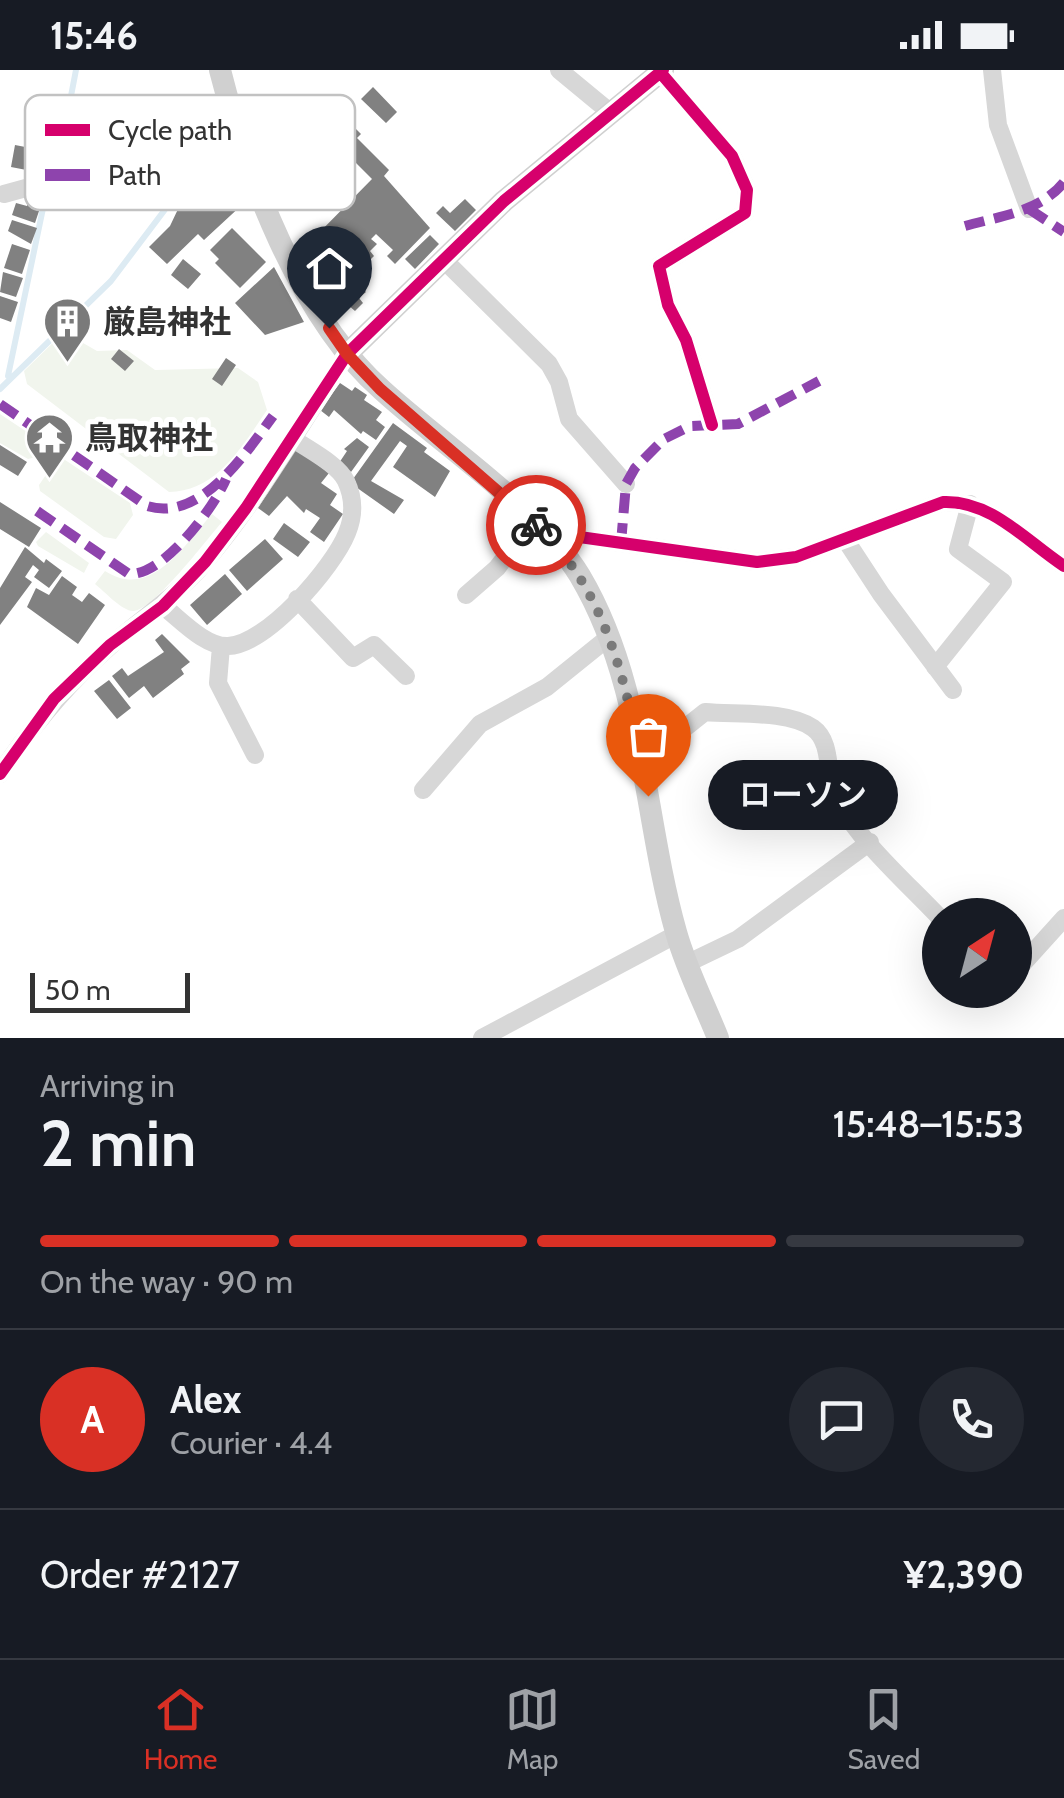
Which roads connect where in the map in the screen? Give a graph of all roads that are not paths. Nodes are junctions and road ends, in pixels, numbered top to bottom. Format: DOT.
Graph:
graph roads {
  1 [pos="220,70"];
  2 [pos="558,70"];
  3 [pos="992,70"];
  4 [pos="661,71"];
  5 [pos="228,95"];
  6 [pos="611,112"];
  7 [pos="25,189"];
  8 [pos="1,197"];
  9 [pos="1029,209"];
  10 [pos="266,210"];
  11 [pos="444,259"];
  12 [pos="347,354"];
  13 [pos="712,426"];
  14 [pos="292,438"];
  15 [pos="626,484"];
  16 [pos="970,504"];
  17 [pos="538,527"];
  18 [pos="846,539"];
  19 [pos="1064,566"];
  20 [pos="466,596"];
  21 [pos="297,600"];
  22 [pos="164,606"];
  23 [pos="609,638"];
  24 [pos="221,646"];
  25 [pos="936,667"];
  26 [pos="406,676"];
  27 [pos="953,690"];
  28 [pos="254,755"];
  29 [pos="642,762"];
  30 [pos="0,774"];
  31 [pos="422,790"];
  32 [pos="870,842"];
  33 [pos="922,898"];
  34 [pos="1064,918"];
  35 [pos="677,934"];
  36 [pos="1032,953"];
  37 [pos="688,963"];
  38 [pos="482,1038"];
  39 [pos="718,1038"];
  1 -- 5 [label="main road"];
  2 -- 6 [label="street"];
  3 -- 9 [label="street"];
  4 -- 6 [label="main road"];
  4 -- 13 [label="street"];
  6 -- 11 [label="main road"];
  7 -- 8 [label="street"];
  10 -- 12 [label="main road"];
  11 -- 12 [label="main road"];
  11 -- 15 [label="street"];
  12 -- 14 [label="street"];
  12 -- 17 [label="main road"];
  14 -- 21 [label="street"];
  14 -- 22 [label="street"];
  16 -- 18 [label="street"];
  16 -- 19 [label="street"];
  16 -- 25 [label="street"];
  17 -- 18 [label="street"];
  17 -- 20 [label="street"];
  17 -- 23 [label="main road"];
  18 -- 25 [label="street"];
  21 -- 24 [label="street"];
  21 -- 26 [label="street"];
  22 -- 24 [label="street"];
  22 -- 30 [label="street"];
  23 -- 29 [label="main road"];
  23 -- 31 [label="street"];
  24 -- 28 [label="street"];
  25 -- 27 [label="street"];
  29 -- 32 [label="street"];
  29 -- 35 [label="main road"];
  32 -- 33 [label="street"];
  32 -- 37 [label="street"];
  34 -- 36 [label="street"];
  35 -- 37 [label="main road"];
  35 -- 38 [label="street"];
  37 -- 39 [label="main road"];
}
